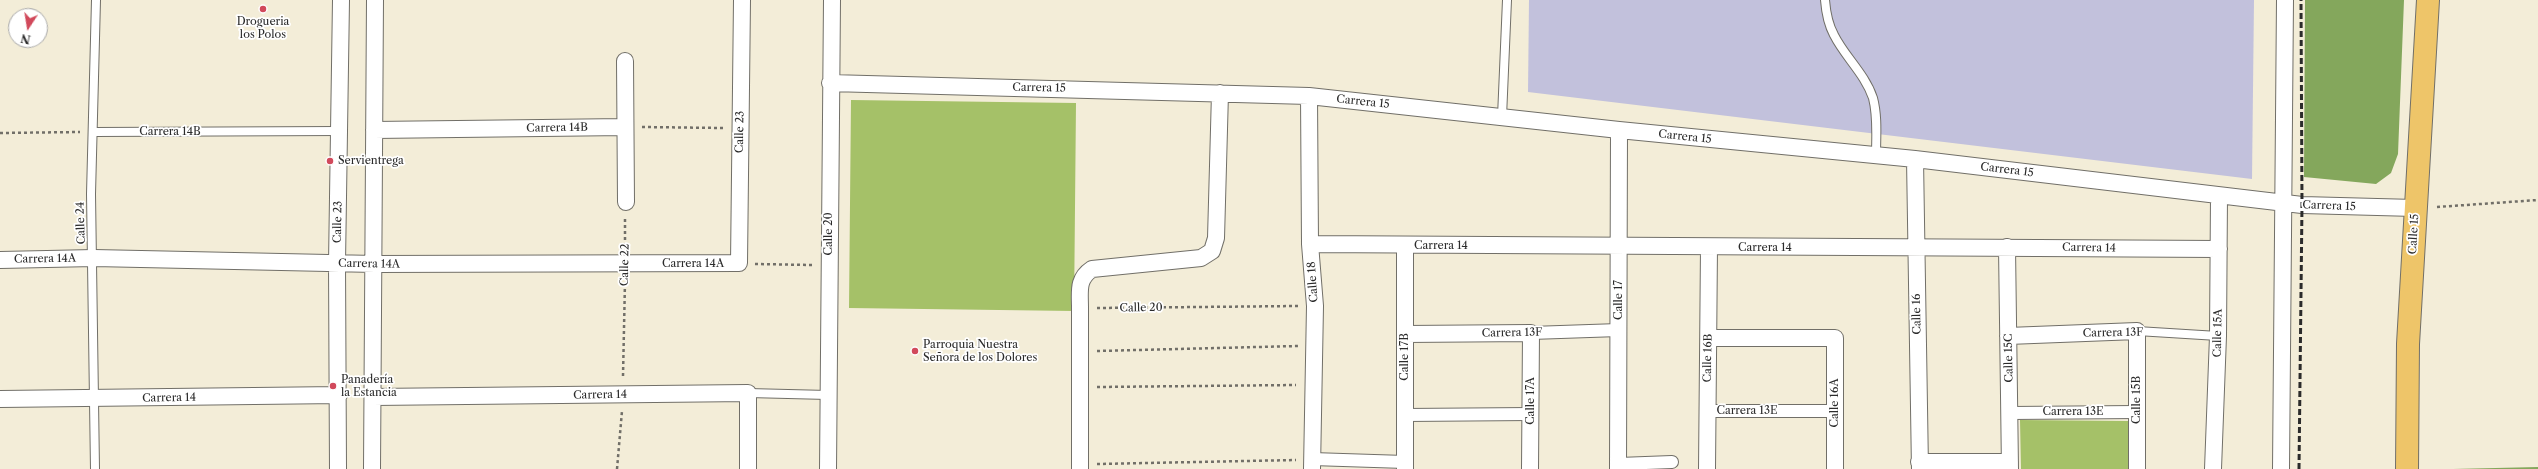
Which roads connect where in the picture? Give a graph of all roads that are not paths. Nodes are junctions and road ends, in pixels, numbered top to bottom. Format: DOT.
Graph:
graph roads {
  1 [pos="96,0"];
  2 [pos="341,0"];
  3 [pos="375,0"];
  4 [pos="742,0"];
  5 [pos="832,0"];
  6 [pos="1507,0"];
  7 [pos="1825,0"];
  8 [pos="2285,0"];
  9 [pos="2428,0"];
  10 [pos="625,61"];
  11 [pos="830,83"];
  12 [pos="1220,93"];
  13 [pos="1309,96"];
  14 [pos="1502,117"];
  15 [pos="625,127"];
  16 [pos="374,130"];
  17 [pos="1619,130"];
  18 [pos="341,131"];
  19 [pos="93,132"];
  20 [pos="1876,156"];
  21 [pos="1915,159"];
  22 [pos="2219,196"];
  23 [pos="626,202"];
  24 [pos="2284,203"];
  25 [pos="2415,208"];
  26 [pos="1310,244"];
  27 [pos="1405,246"];
  28 [pos="1619,247"];
  29 [pos="1709,247"];
  30 [pos="2007,247"];
  31 [pos="1917,249"];
  32 [pos="2219,249"];
  33 [pos="94,258"];
  34 [pos="0,260"];
  35 [pos="337,263"];
  36 [pos="375,264"];
  37 [pos="739,264"];
  38 [pos="1619,330"];
  39 [pos="2137,331"];
  40 [pos="1531,333"];
  41 [pos="1405,334"];
  42 [pos="2008,336"];
  43 [pos="2218,336"];
  44 [pos="1709,338"];
  45 [pos="748,394"];
  46 [pos="828,394"];
  47 [pos="339,395"];
  48 [pos="373,397"];
  49 [pos="0,399"];
  50 [pos="95,399"];
  51 [pos="1708,411"];
  52 [pos="1834,411"];
  53 [pos="2137,412"];
  54 [pos="2010,413"];
  55 [pos="1531,414"];
  56 [pos="1405,415"];
  57 [pos="1672,462"];
  58 [pos="1312,464"];
  59 [pos="1405,465"];
  60 [pos="1919,465"];
  61 [pos="1618,466"];
  62 [pos="2010,466"];
  63 [pos="1080,467"];
  64 [pos="95,469"];
  65 [pos="338,469"];
  66 [pos="372,469"];
  67 [pos="748,469"];
  68 [pos="828,469"];
  69 [pos="1530,469"];
  70 [pos="1708,469"];
  71 [pos="1835,469"];
  72 [pos="2137,469"];
  73 [pos="2213,469"];
  74 [pos="2281,469"];
  75 [pos="2407,469"];
  1 -- 19 [label="lane, Calle 24"];
  2 -- 18 [label="street, Calle 23"];
  3 -- 16 [label="street"];
  4 -- 37 [label="street, Calle 23"];
  5 -- 11 [label="street, Calle 20"];
  6 -- 14 [label="lane"];
  7 -- 20 [label="lane"];
  8 -- 24 [label="street"];
  9 -- 25 [label="main road, Calle 15"];
  10 -- 15 [label="street"];
  11 -- 12 [label="street, Carrera 15"];
  11 -- 46 [label="street, Calle 20"];
  12 -- 13 [label="street, Carrera 15"];
  12 -- 63 [label="street"];
  13 -- 14 [label="street, Carrera 15"];
  13 -- 26 [label="street, Calle 18"];
  14 -- 17 [label="street, Carrera 15"];
  15 -- 16 [label="street, Carrera 14B"];
  15 -- 23 [label="street"];
  16 -- 36 [label="street"];
  17 -- 20 [label="street, Carrera 15"];
  17 -- 28 [label="street, Calle 17"];
  18 -- 19 [label="lane, Carrera 14B"];
  18 -- 35 [label="street, Calle 23"];
  19 -- 33 [label="lane, Calle 24"];
  20 -- 21 [label="street, Carrera 15"];
  21 -- 22 [label="street, Carrera 15"];
  21 -- 31 [label="street, Calle 16"];
  22 -- 24 [label="street, Carrera 15"];
  22 -- 32 [label="street, Calle 15A"];
  24 -- 25 [label="street, Carrera 15"];
  24 -- 74 [label="street"];
  25 -- 75 [label="main road, Calle 15"];
  26 -- 27 [label="street, Carrera 14"];
  26 -- 58 [label="street, Calle 18"];
  27 -- 28 [label="street, Carrera 14"];
  27 -- 41 [label="street, Calle 17B"];
  28 -- 29 [label="street, Carrera 14"];
  28 -- 38 [label="street, Calle 17"];
  29 -- 31 [label="street, Carrera 14"];
  29 -- 44 [label="street, Calle 16B"];
  30 -- 31 [label="street, Carrera 14"];
  30 -- 32 [label="street, Carrera 14"];
  30 -- 42 [label="street, Calle 15C"];
  31 -- 60 [label="street, Calle 16"];
  32 -- 43 [label="street, Calle 15A"];
  33 -- 34 [label="street, Carrera 14A"];
  33 -- 35 [label="street, Carrera 14A"];
  33 -- 50 [label="lane, Calle 24"];
  35 -- 36 [label="street, Carrera 14A"];
  35 -- 47 [label="street, Calle 23"];
  36 -- 37 [label="street, Carrera 14A"];
  36 -- 48 [label="street"];
  38 -- 40 [label="street, Carrera 13F"];
  38 -- 61 [label="street, Calle 17"];
  39 -- 42 [label="street, Carrera 13F"];
  39 -- 43 [label="lane, Carrera 13F"];
  39 -- 53 [label="street, Calle 15B"];
  40 -- 41 [label="street, Carrera 13F"];
  40 -- 55 [label="street, Calle 17A"];
  41 -- 56 [label="street, Calle 17B"];
  42 -- 54 [label="street, Calle 15C"];
  43 -- 73 [label="street, Calle 15A"];
  44 -- 51 [label="street, Calle 16B"];
  44 -- 52 [label="street, Calle 16A"];
  45 -- 46 [label="lane, Carrera 14"];
  45 -- 48 [label="street, Carrera 14"];
  45 -- 67 [label="street"];
  46 -- 68 [label="street, Calle 20"];
  47 -- 50 [label="street, Carrera 14"];
  47 -- 65 [label="street, Calle 23"];
  48 -- 66 [label="street"];
  49 -- 50 [label="street, Carrera 14"];
  50 -- 64 [label="lane, Calle 24"];
  51 -- 52 [label="street, Carrera 13E"];
  51 -- 70 [label="street, Calle 16B"];
  52 -- 71 [label="street, Calle 16A"];
  53 -- 54 [label="street, Carrera 13E"];
  53 -- 72 [label="street, Calle 15B"];
  54 -- 62 [label="street, Calle 15C"];
  55 -- 56 [label="street"];
  55 -- 69 [label="street, Calle 17A"];
  56 -- 59 [label="street, Calle 17B"];
  57 -- 61 [label="street"];
  58 -- 59 [label="street"];
  60 -- 62 [label="street"];
}
